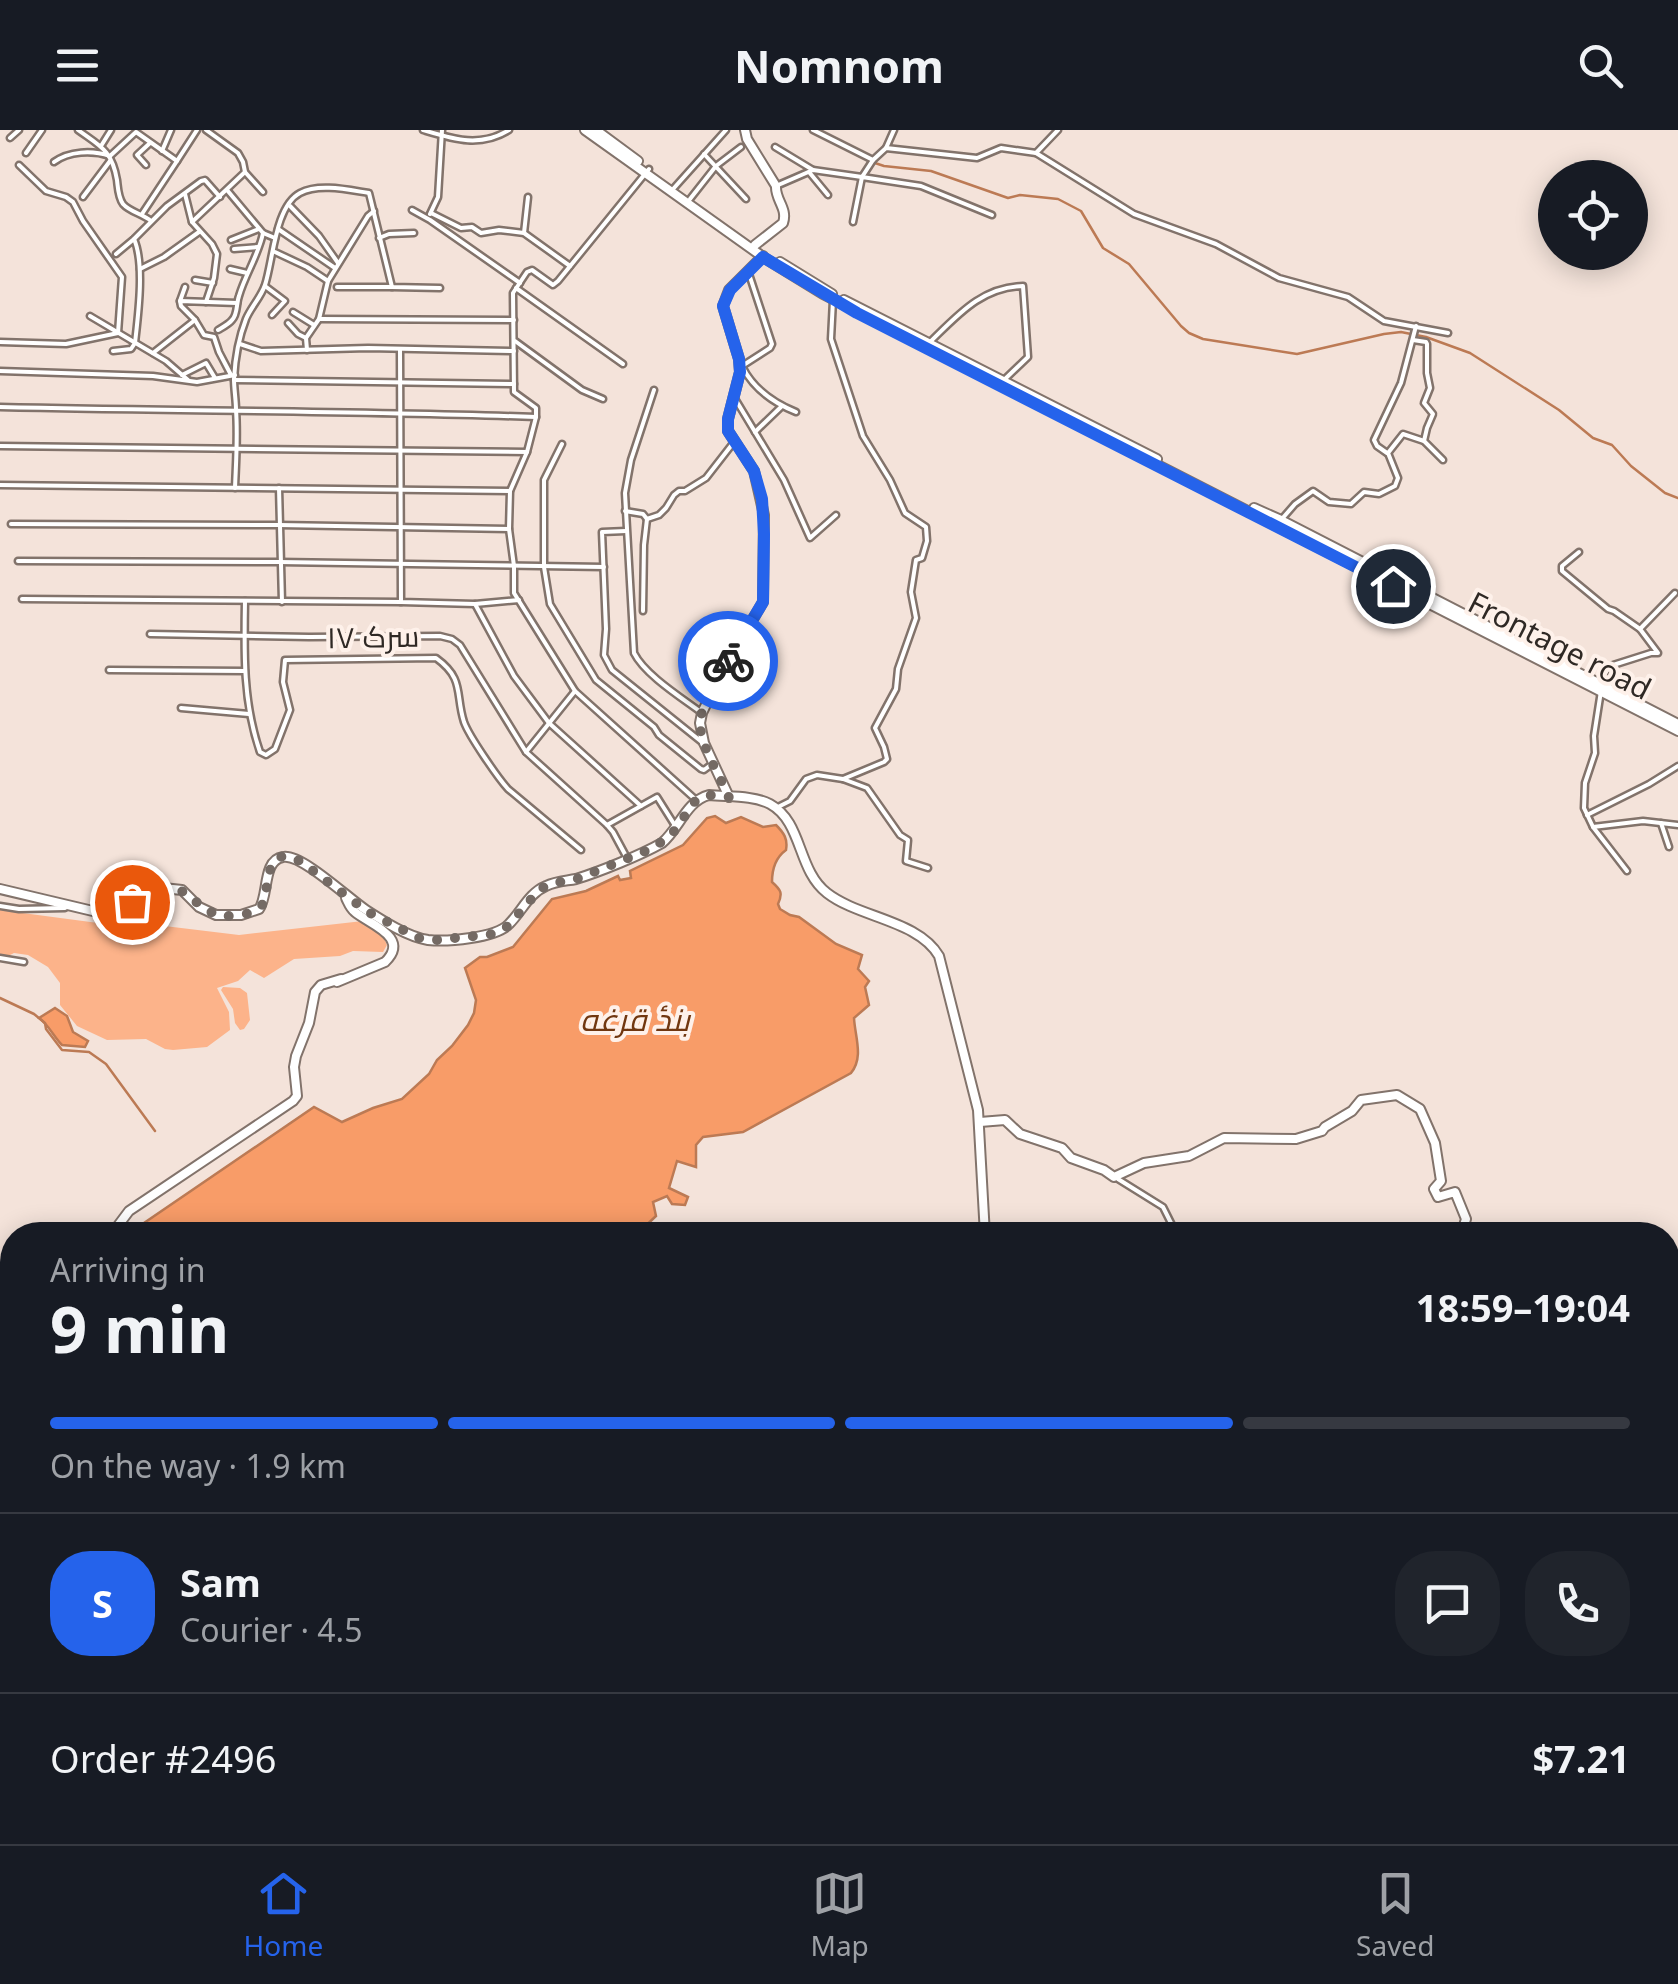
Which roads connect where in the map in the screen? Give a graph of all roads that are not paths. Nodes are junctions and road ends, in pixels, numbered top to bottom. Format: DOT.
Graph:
graph roads {
  1 [pos="19,130"];
  2 [pos="42,130"];
  3 [pos="78,130"];
  4 [pos="111,130"];
  5 [pos="172,130"];
  6 [pos="197,130"];
  7 [pos="206,130"];
  8 [pos="423,130"];
  9 [pos="508,130"];
  10 [pos="586,130"];
  11 [pos="596,130"];
  12 [pos="726,130"];
  13 [pos="746,130"];
  14 [pos="813,130"];
  15 [pos="894,130"];
  16 [pos="1058,130"];
  17 [pos="442,133"];
  18 [pos="10,138"];
  19 [pos="150,142"];
  20 [pos="102,146"];
  21 [pos="741,147"];
  22 [pos="775,147"];
  23 [pos="886,148"];
  24 [pos="162,151"];
  25 [pos="26,153"];
  26 [pos="704,154"];
  27 [pos="1036,154"];
  28 [pos="110,158"];
  29 [pos="177,161"];
  30 [pos="54,162"];
  31 [pos="872,163"];
  32 [pos="19,165"];
  33 [pos="146,165"];
  34 [pos="716,166"];
  35 [pos="647,171"];
  36 [pos="811,171"];
  37 [pos="245,172"];
  38 [pos="862,176"];
  39 [pos="776,186"];
  40 [pos="674,188"];
  41 [pos="228,190"];
  42 [pos="263,192"];
  43 [pos="185,194"];
  44 [pos="828,195"];
  45 [pos="82,197"];
  46 [pos="220,197"];
  47 [pos="528,197"];
  48 [pos="690,199"];
  49 [pos="746,200"];
  50 [pos="288,205"];
  51 [pos="412,210"];
  52 [pos="374,211"];
  53 [pos="142,214"];
  54 [pos="429,215"];
  55 [pos="992,215"];
  56 [pos="152,221"];
  57 [pos="192,222"];
  58 [pos="854,222"];
  59 [pos="278,229"];
  60 [pos="200,231"];
  61 [pos="262,231"];
  62 [pos="524,232"];
  63 [pos="414,233"];
  64 [pos="275,238"];
  65 [pos="379,238"];
  66 [pos="134,240"];
  67 [pos="231,240"];
  68 [pos="258,246"];
  69 [pos="755,246"];
  70 [pos="234,249"];
  71 [pos="273,251"];
  72 [pos="116,254"];
  73 [pos="764,255"];
  74 [pos="336,266"];
  75 [pos="570,266"];
  76 [pos="140,269"];
  77 [pos="230,269"];
  78 [pos="247,272"];
  79 [pos="748,272"];
  80 [pos="195,280"];
  81 [pos="328,281"];
  82 [pos="213,283"];
  83 [pos="265,286"];
  84 [pos="518,286"];
  85 [pos="185,287"];
  86 [pos="337,287"];
  87 [pos="392,287"];
  88 [pos="440,288"];
  89 [pos="834,298"];
  90 [pos="180,301"];
  91 [pos="206,302"];
  92 [pos="236,303"];
  93 [pos="293,312"];
  94 [pos="272,315"];
  95 [pos="90,316"];
  96 [pos="320,318"];
  97 [pos="195,320"];
  98 [pos="514,320"];
  99 [pos="288,323"];
  100 [pos="314,325"];
  101 [pos="1415,328"];
  102 [pos="218,330"];
  103 [pos="118,333"];
  104 [pos="1448,333"];
  105 [pos="306,338"];
  106 [pos="1412,338"];
  107 [pos="514,340"];
  108 [pos="0,342"];
  109 [pos="929,343"];
  110 [pos="135,344"];
  111 [pos="240,344"];
  112 [pos="306,350"];
  113 [pos="400,350"];
  114 [pos="514,351"];
  115 [pos="113,352"];
  116 [pos="153,353"];
  117 [pos="741,362"];
  118 [pos="623,364"];
  119 [pos="0,371"];
  120 [pos="182,375"];
  121 [pos="233,377"];
  122 [pos="215,378"];
  123 [pos="188,380"];
  124 [pos="401,380"];
  125 [pos="1003,380"];
  126 [pos="514,384"];
  127 [pos="654,390"];
  128 [pos="734,397"];
  129 [pos="602,400"];
  130 [pos="782,406"];
  131 [pos="0,407"];
  132 [pos="236,412"];
  133 [pos="400,412"];
  134 [pos="796,412"];
  135 [pos="536,417"];
  136 [pos="755,432"];
  137 [pos="735,440"];
  138 [pos="1424,441"];
  139 [pos="562,444"];
  140 [pos="0,446"];
  141 [pos="237,449"];
  142 [pos="400,450"];
  143 [pos="527,452"];
  144 [pos="1388,454"];
  145 [pos="1443,460"];
  146 [pos="0,486"];
  147 [pos="236,488"];
  148 [pos="279,488"];
  149 [pos="399,488"];
  150 [pos="510,491"];
  151 [pos="625,510"];
  152 [pos="836,515"];
  153 [pos="648,520"];
  154 [pos="1281,520"];
  155 [pos="11,524"];
  156 [pos="279,525"];
  157 [pos="400,527"];
  158 [pos="509,530"];
  159 [pos="626,531"];
  160 [pos="1579,552"];
  161 [pos="18,561"];
  162 [pos="279,562"];
  163 [pos="401,564"];
  164 [pos="514,566"];
  165 [pos="544,567"];
  166 [pos="604,567"];
  167 [pos="1675,593"];
  168 [pos="22,599"];
  169 [pos="519,600"];
  170 [pos="245,601"];
  171 [pos="282,602"];
  172 [pos="401,602"];
  173 [pos="475,604"];
  174 [pos="643,611"];
  175 [pos="1640,629"];
  176 [pos="150,634"];
  177 [pos="244,637"];
  178 [pos="108,670"];
  179 [pos="245,672"];
  180 [pos="1599,688"];
  181 [pos="575,691"];
  182 [pos="181,708"];
  183 [pos="702,713"];
  184 [pos="249,714"];
  185 [pos="550,723"];
  186 [pos="1678,728"];
  187 [pos="704,743"];
  188 [pos="526,752"];
  189 [pos="714,762"];
  190 [pos="1678,766"];
  191 [pos="843,779"];
  192 [pos="729,797"];
  193 [pos="696,800"];
  194 [pos="642,806"];
  195 [pos="776,808"];
  196 [pos="1587,815"];
  197 [pos="1661,822"];
  198 [pos="607,825"];
  199 [pos="1678,825"];
  200 [pos="1593,826"];
  201 [pos="677,828"];
  202 [pos="1669,847"];
  203 [pos="581,850"];
  204 [pos="627,858"];
  205 [pos="928,868"];
  206 [pos="1626,871"];
  207 [pos="0,889"];
  208 [pos="344,894"];
  209 [pos="0,906"];
  210 [pos="74,907"];
  211 [pos="0,958"];
  212 [pos="24,962"];
  213 [pos="980,1122"];
  214 [pos="1114,1176"];
  215 [pos="120,1222"];
  216 [pos="984,1222"];
  217 [pos="1170,1222"];
  218 [pos="1465,1222"];
  1 -- 18 [label="street"];
  2 -- 25 [label="street"];
  3 -- 20 [label="street"];
  4 -- 20 [label="street"];
  5 -- 24 [label="street"];
  6 -- 29 [label="street"];
  7 -- 37 [label="street"];
  8 -- 17 [label="street"];
  9 -- 17 [label="street"];
  10 -- 35 [label="main road, Frontage road"];
  11 -- 35 [label="main road"];
  12 -- 26 [label="street"];
  13 -- 39 [label="main road"];
  14 -- 31 [label="street"];
  15 -- 23 [label="street"];
  16 -- 27 [label="street"];
  17 -- 54 [label="street"];
  19 -- 24 [label="street"];
  19 -- 28 [label="street"];
  19 -- 33 [label="street"];
  20 -- 28 [label="street"];
  21 -- 34 [label="street"];
  22 -- 36 [label="street"];
  23 -- 27 [label="street"];
  23 -- 31 [label="street"];
  24 -- 29 [label="street"];
  26 -- 34 [label="street"];
  26 -- 40 [label="street"];
  27 -- 101 [label="street"];
  28 -- 30 [label="street"];
  28 -- 45 [label="street"];
  28 -- 53 [label="street"];
  29 -- 53 [label="street"];
  31 -- 38 [label="street"];
  32 -- 103 [label="street"];
  34 -- 48 [label="street"];
  34 -- 49 [label="street"];
  35 -- 40 [label="main road"];
  35 -- 73 [label="main road, Frontage road"];
  35 -- 75 [label="street"];
  36 -- 38 [label="street"];
  36 -- 39 [label="street"];
  36 -- 44 [label="street"];
  37 -- 41 [label="street"];
  37 -- 42 [label="street"];
  38 -- 55 [label="street"];
  38 -- 58 [label="street"];
  39 -- 69 [label="main road"];
  40 -- 48 [label="main road"];
  41 -- 46 [label="street"];
  41 -- 61 [label="street"];
  43 -- 46 [label="street"];
  43 -- 56 [label="street"];
  43 -- 57 [label="street"];
  46 -- 57 [label="street"];
  47 -- 62 [label="street"];
  48 -- 69 [label="main road"];
  50 -- 52 [label="street"];
  50 -- 59 [label="street"];
  50 -- 74 [label="street"];
  51 -- 54 [label="street"];
  52 -- 65 [label="street"];
  52 -- 74 [label="street"];
  53 -- 56 [label="street"];
  54 -- 62 [label="street"];
  54 -- 84 [label="street"];
  56 -- 66 [label="street"];
  57 -- 60 [label="street"];
  59 -- 64 [label="street"];
  59 -- 74 [label="street"];
  60 -- 76 [label="street"];
  60 -- 82 [label="street"];
  61 -- 64 [label="street"];
  61 -- 67 [label="street"];
  61 -- 68 [label="street"];
  62 -- 75 [label="street"];
  63 -- 65 [label="street"];
  64 -- 71 [label="street"];
  65 -- 87 [label="street"];
  66 -- 72 [label="street"];
  66 -- 76 [label="street"];
  68 -- 70 [label="street"];
  68 -- 78 [label="street"];
  69 -- 73 [label="main road"];
  71 -- 81 [label="street"];
  71 -- 83 [label="street"];
  73 -- 79 [label="main road"];
  73 -- 89 [label="main road, Frontage road"];
  74 -- 81 [label="street"];
  75 -- 84 [label="street"];
  76 -- 110 [label="street"];
  77 -- 78 [label="street"];
  78 -- 92 [label="street"];
  79 -- 117 [label="main road"];
  79 -- 117 [label="street"];
  80 -- 82 [label="street"];
  81 -- 96 [label="street"];
  82 -- 91 [label="street"];
  83 -- 94 [label="street"];
  83 -- 111 [label="street"];
  84 -- 98 [label="street"];
  84 -- 118 [label="street"];
  85 -- 90 [label="street"];
  86 -- 87 [label="street"];
  87 -- 88 [label="street"];
  89 -- 109 [label="main road"];
  89 -- 180 [label="main road, Frontage road"];
  89 -- 191 [label="street"];
  90 -- 91 [label="street"];
  90 -- 97 [label="street"];
  91 -- 92 [label="street"];
  92 -- 102 [label="street"];
  93 -- 100 [label="street"];
  95 -- 103 [label="street"];
  96 -- 98 [label="street"];
  96 -- 100 [label="street"];
  97 -- 116 [label="street"];
  97 -- 121 [label="street"];
  98 -- 107 [label="street"];
  99 -- 105 [label="street"];
  100 -- 105 [label="street"];
  101 -- 104 [label="street"];
  101 -- 106 [label="street"];
  103 -- 108 [label="street"];
  103 -- 110 [label="street"];
  105 -- 112 [label="street"];
  106 -- 138 [label="street"];
  106 -- 144 [label="street"];
  107 -- 114 [label="street"];
  107 -- 129 [label="street"];
  109 -- 125 [label="main road"];
  109 -- 125 [label="street"];
  110 -- 115 [label="street"];
  110 -- 116 [label="street"];
  111 -- 112 [label="street"];
  111 -- 121 [label="street"];
  112 -- 113 [label="street"];
  113 -- 114 [label="street"];
  113 -- 124 [label="street"];
  114 -- 126 [label="street"];
  116 -- 120 [label="street"];
  117 -- 128 [label="main road"];
  117 -- 130 [label="street"];
  119 -- 123 [label="street"];
  120 -- 122 [label="street"];
  120 -- 123 [label="street"];
  121 -- 122 [label="street"];
  121 -- 124 [label="street"];
  121 -- 132 [label="street"];
  122 -- 123 [label="street"];
  124 -- 126 [label="street"];
  124 -- 133 [label="street"];
  125 -- 154 [label="main road"];
  126 -- 135 [label="street"];
  127 -- 151 [label="street"];
  128 -- 136 [label="street"];
  128 -- 137 [label="main road"];
  130 -- 134 [label="street"];
  130 -- 136 [label="street"];
  131 -- 132 [label="street"];
  132 -- 133 [label="street"];
  132 -- 141 [label="street"];
  133 -- 135 [label="street"];
  133 -- 142 [label="street"];
  135 -- 143 [label="street"];
  136 -- 152 [label="street"];
  137 -- 153 [label="street"];
  137 -- 183 [label="main road"];
  138 -- 144 [label="street"];
  138 -- 145 [label="street"];
  139 -- 165 [label="street"];
  140 -- 141 [label="street"];
  141 -- 142 [label="street"];
  141 -- 147 [label="street"];
  142 -- 143 [label="street"];
  142 -- 149 [label="street"];
  143 -- 150 [label="street"];
  144 -- 154 [label="street"];
  146 -- 147 [label="street"];
  147 -- 148 [label="street"];
  148 -- 149 [label="street"];
  148 -- 156 [label="street"];
  149 -- 150 [label="street"];
  149 -- 157 [label="street"];
  150 -- 158 [label="street"];
  151 -- 153 [label="street"];
  151 -- 159 [label="street"];
  153 -- 174 [label="street"];
  154 -- 180 [label="main road"];
  155 -- 156 [label="street"];
  156 -- 157 [label="street"];
  156 -- 162 [label="street"];
  157 -- 158 [label="street"];
  157 -- 163 [label="street"];
  158 -- 164 [label="street"];
  159 -- 166 [label="street"];
  159 -- 183 [label="street"];
  160 -- 175 [label="street"];
  161 -- 162 [label="street"];
  162 -- 163 [label="street"];
  162 -- 171 [label="street"];
  163 -- 164 [label="street"];
  163 -- 172 [label="street"];
  164 -- 165 [label="street"];
  164 -- 169 [label="street"];
  165 -- 166 [label="street"];
  165 -- 189 [label="street"];
  166 -- 187 [label="street"];
  167 -- 175 [label="street"];
  168 -- 170 [label="street"];
  169 -- 173 [label="street"];
  169 -- 181 [label="street"];
  170 -- 171 [label="street"];
  170 -- 177 [label="street"];
  171 -- 172 [label="street"];
  172 -- 173 [label="street"];
  173 -- 185 [label="street"];
  175 -- 180 [label="street"];
  176 -- 177 [label="street"];
  177 -- 179 [label="street"];
  177 -- 188 [label="street"];
  178 -- 179 [label="street"];
  179 -- 184 [label="street"];
  180 -- 186 [label="main road, Frontage road"];
  180 -- 196 [label="street"];
  181 -- 185 [label="street"];
  181 -- 193 [label="street"];
  182 -- 184 [label="street"];
  183 -- 187 [label="main road"];
  184 -- 203 [label="street, سرک ۱۷"];
  185 -- 188 [label="street"];
  185 -- 194 [label="street"];
  187 -- 189 [label="main road"];
  188 -- 198 [label="street"];
  189 -- 192 [label="main road"];
  190 -- 196 [label="street"];
  191 -- 195 [label="street"];
  191 -- 205 [label="street"];
  192 -- 193 [label="main road"];
  192 -- 195 [label="main road"];
  193 -- 201 [label="main road"];
  194 -- 198 [label="street"];
  194 -- 201 [label="street"];
  195 -- 213 [label="main road"];
  196 -- 200 [label="street"];
  197 -- 199 [label="street"];
  197 -- 200 [label="street"];
  197 -- 202 [label="street"];
  198 -- 204 [label="street"];
  200 -- 206 [label="street"];
  201 -- 204 [label="main road"];
  204 -- 208 [label="main road"];
  207 -- 210 [label="main road"];
  208 -- 210 [label="main road"];
  208 -- 215 [label="main road"];
  209 -- 210 [label="street"];
  211 -- 212 [label="street"];
  213 -- 214 [label="main road"];
  213 -- 216 [label="main road"];
  214 -- 217 [label="street"];
  214 -- 218 [label="main road"];
}
